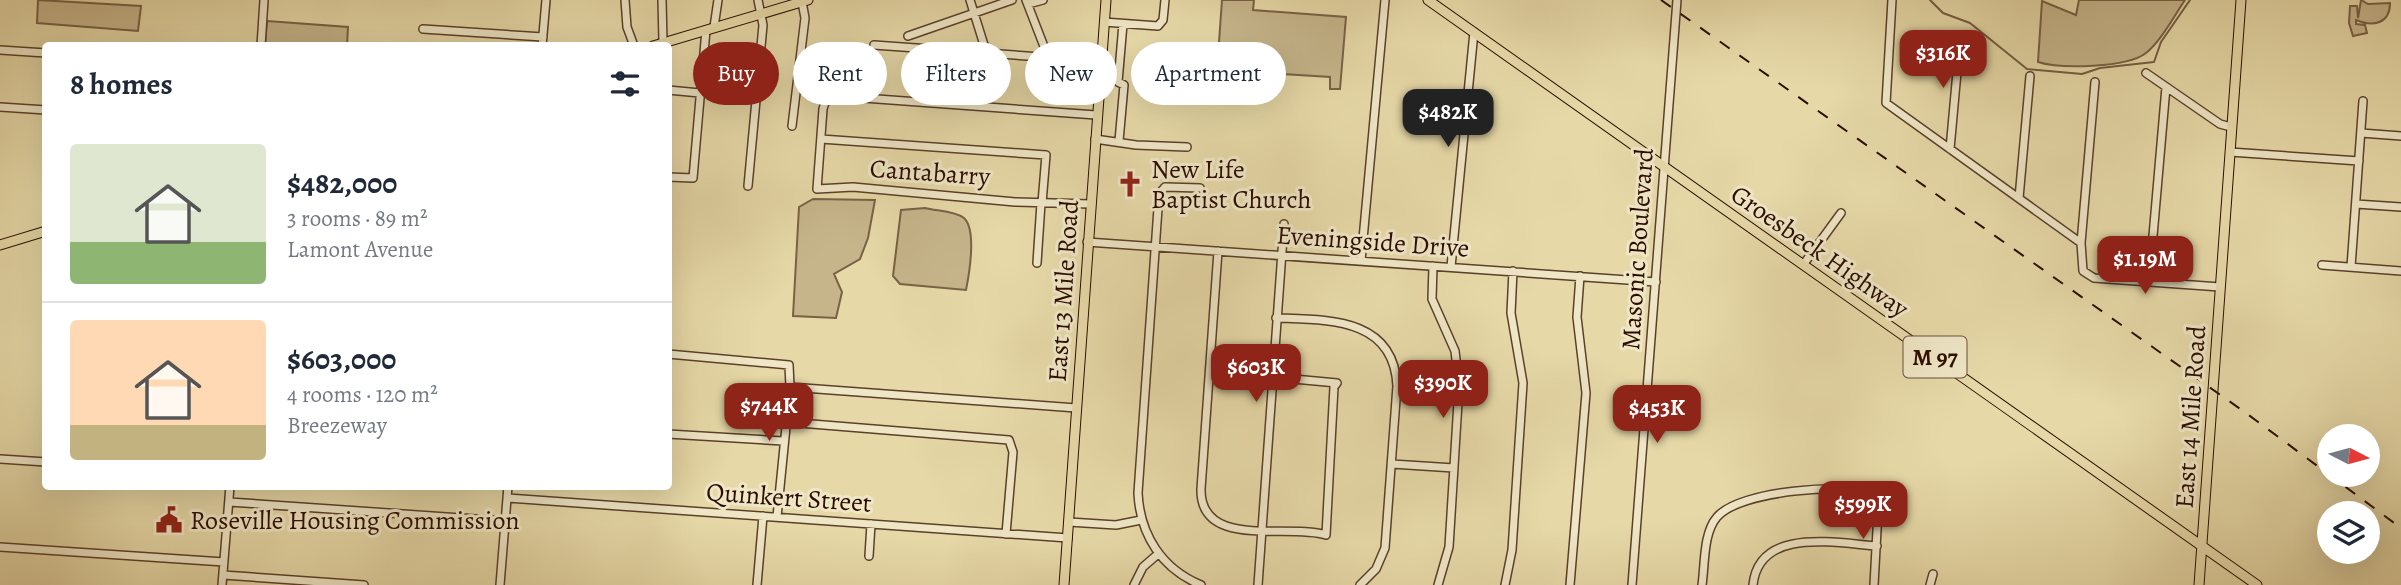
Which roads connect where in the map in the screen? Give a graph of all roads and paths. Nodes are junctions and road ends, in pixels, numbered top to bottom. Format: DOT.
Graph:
graph roads {
  1 [pos="264,0"];
  2 [pos="546,0"];
  3 [pos="625,0"];
  4 [pos="662,0"];
  5 [pos="718,0"];
  6 [pos="758,0"];
  7 [pos="971,0"];
  8 [pos="1012,0"];
  9 [pos="1043,0"];
  10 [pos="1106,0"];
  11 [pos="1165,0"];
  12 [pos="1385,0"];
  13 [pos="1428,0"];
  14 [pos="1677,0"];
  15 [pos="1892,0"];
  16 [pos="2241,0"];
  17 [pos="805,1"];
  18 [pos="1027,2"];
  19 [pos="974,12"];
  20 [pos="760,15"];
  21 [pos="1104,22"];
  22 [pos="1123,24"];
  23 [pos="710,28"];
  24 [pos="424,29"];
  25 [pos="1474,32"];
  26 [pos="908,36"];
  27 [pos="1960,39"];
  28 [pos="542,41"];
  29 [pos="261,42"];
  30 [pos="633,42"];
  31 [pos="663,42"];
  32 [pos="708,42"];
  33 [pos="983,42"];
  34 [pos="1042,42"];
  35 [pos="1102,42"];
  36 [pos="887,46"];
  37 [pos="0,50"];
  38 [pos="42,53"];
  39 [pos="1025,57"];
  40 [pos="2146,73"];
  41 [pos="2030,76"];
  42 [pos="2095,82"];
  43 [pos="2166,87"];
  44 [pos="672,90"];
  45 [pos="693,92"];
  46 [pos="2363,101"];
  47 [pos="699,105"];
  48 [pos="1097,105"];
  49 [pos="0,107"];
  50 [pos="42,110"];
  51 [pos="1096,115"];
  52 [pos="792,126"];
  53 [pos="2231,127"];
  54 [pos="2361,133"];
  55 [pos="2401,136"];
  56 [pos="821,139"];
  57 [pos="1095,139"];
  58 [pos="1119,141"];
  59 [pos="1187,147"];
  60 [pos="1950,149"];
  61 [pos="2230,152"];
  62 [pos="2359,161"];
  63 [pos="1664,167"];
  64 [pos="672,177"];
  65 [pos="748,186"];
  66 [pos="1200,188"];
  67 [pos="2019,198"];
  68 [pos="1042,203"];
  69 [pos="1090,204"];
  70 [pos="2356,204"];
  71 [pos="2401,207"];
  72 [pos="1841,213"];
  73 [pos="1284,224"];
  74 [pos="42,232"];
  75 [pos="1087,242"];
  76 [pos="2081,243"];
  77 [pos="0,245"];
  78 [pos="1155,247"];
  79 [pos="1218,251"];
  80 [pos="1280,256"];
  81 [pos="1361,261"];
  82 [pos="1037,263"];
  83 [pos="1803,265"];
  84 [pos="2322,265"];
  85 [pos="1433,266"];
  86 [pos="1451,267"];
  87 [pos="2351,267"];
  88 [pos="1513,271"];
  89 [pos="2401,271"];
  90 [pos="1580,276"];
  91 [pos="1656,282"];
  92 [pos="2149,282"];
  93 [pos="2220,287"];
  94 [pos="1276,318"];
  95 [pos="672,354"];
  96 [pos="1272,377"];
  97 [pos="790,387"];
  98 [pos="1076,408"];
  99 [pos="787,422"];
  100 [pos="672,434"];
  101 [pos="783,441"];
  102 [pos="0,459"];
  103 [pos="42,462"];
  104 [pos="1392,464"];
  105 [pos="1454,468"];
  106 [pos="230,490"];
  107 [pos="508,490"];
  108 [pos="508,498"];
  109 [pos="229,502"];
  110 [pos="763,516"];
  111 [pos="778,517"];
  112 [pos="1142,520"];
  113 [pos="505,521"];
  114 [pos="1069,522"];
  115 [pos="871,524"];
  116 [pos="1262,530"];
  117 [pos="1006,534"];
  118 [pos="1068,538"];
  119 [pos="1877,546"];
  120 [pos="2203,546"];
  121 [pos="0,547"];
  122 [pos="1158,554"];
  123 [pos="869,556"];
  124 [pos="224,562"];
  125 [pos="1933,574"];
  126 [pos="223,575"];
  127 [pos="222,585"];
  128 [pos="364,585"];
  129 [pos="500,585"];
  130 [pos="757,585"];
  131 [pos="1064,585"];
  132 [pos="1134,585"];
  133 [pos="1201,585"];
  134 [pos="1258,585"];
  135 [pos="1360,585"];
  136 [pos="1438,585"];
  137 [pos="1505,585"];
  138 [pos="1570,585"];
  139 [pos="1632,585"];
  140 [pos="1702,585"];
  141 [pos="1753,585"];
  142 [pos="1874,585"];
  143 [pos="1930,585"];
  144 [pos="2199,585"];
  145 [pos="2257,585"];
  1 -- 29 [label="street"];
  2 -- 28 [label="street"];
  3 -- 30 [label="street"];
  4 -- 31 [label="street"];
  5 -- 23 [label="street"];
  6 -- 20 [label="street"];
  7 -- 19 [label="street"];
  8 -- 19 [label="street"];
  9 -- 18 [label="street"];
  10 -- 21 [label="main road, East 13 Mile Road"];
  11 -- 22 [label="street"];
  12 -- 81 [label="street"];
  13 -- 25 [label="main road, Groesbeck Highway / M 97"];
  14 -- 63 [label="street, Masonic Boulevard"];
  15 -- 60 [label="street"];
  16 -- 53 [label="main road, East 14 Mile Road"];
  17 -- 20 [label="main road"];
  17 -- 52 [label="street"];
  18 -- 34 [label="street"];
  19 -- 26 [label="street"];
  19 -- 33 [label="street"];
  20 -- 23 [label="main road"];
  20 -- 65 [label="street"];
  21 -- 22 [label="street"];
  21 -- 35 [label="main road, East 13 Mile Road"];
  22 -- 58 [label="street"];
  23 -- 31 [label="main road"];
  23 -- 32 [label="street"];
  24 -- 28 [label="street"];
  25 -- 63 [label="main road, Groesbeck Highway / M 97"];
  25 -- 86 [label="street"];
  27 -- 60 [label="street"];
  36 -- 39 [label="street"];
  37 -- 38 [label="street"];
  40 -- 43 [label="street"];
  41 -- 67 [label="street"];
  42 -- 76 [label="street"];
  43 -- 53 [label="street"];
  43 -- 92 [label="street"];
  44 -- 45 [label="street"];
  46 -- 54 [label="street"];
  47 -- 64 [label="street"];
  48 -- 51 [label="main road, East 13 Mile Road"];
  49 -- 50 [label="street"];
  51 -- 56 [label="street"];
  51 -- 57 [label="main road, East 13 Mile Road"];
  53 -- 61 [label="main road, East 14 Mile Road"];
  54 -- 55 [label="street"];
  54 -- 62 [label="street"];
  56 -- 68 [label="street"];
  56 -- 68 [label="street, Cantabarry"];
  57 -- 58 [label="street"];
  57 -- 69 [label="main road, East 13 Mile Road"];
  58 -- 59 [label="street"];
  60 -- 67 [label="street"];
  61 -- 62 [label="street"];
  61 -- 93 [label="main road, East 14 Mile Road"];
  62 -- 70 [label="street"];
  63 -- 83 [label="main road, Groesbeck Highway / M 97"];
  63 -- 91 [label="street, Masonic Boulevard"];
  66 -- 78 [label="street"];
  67 -- 76 [label="street"];
  68 -- 69 [label="street, Cantabarry"];
  68 -- 82 [label="street"];
  69 -- 75 [label="main road, East 13 Mile Road"];
  70 -- 71 [label="street"];
  70 -- 87 [label="street"];
  72 -- 83 [label="street"];
  73 -- 80 [label="street"];
  74 -- 77 [label="main road"];
  75 -- 78 [label="street, Eveningside Drive"];
  75 -- 98 [label="main road, East 13 Mile Road"];
  76 -- 92 [label="street"];
  78 -- 79 [label="street, Eveningside Drive"];
  78 -- 112 [label="street"];
  79 -- 80 [label="street, Eveningside Drive"];
  79 -- 116 [label="street"];
  80 -- 81 [label="street, Eveningside Drive"];
  80 -- 94 [label="street"];
  81 -- 85 [label="street, Eveningside Drive"];
  83 -- 120 [label="main road, Groesbeck Highway / M 97"];
  84 -- 87 [label="street"];
  85 -- 86 [label="street, Eveningside Drive"];
  85 -- 105 [label="street"];
  86 -- 88 [label="street, Eveningside Drive"];
  87 -- 89 [label="street"];
  88 -- 90 [label="street, Eveningside Drive"];
  88 -- 137 [label="street"];
  90 -- 91 [label="street, Eveningside Drive"];
  90 -- 138 [label="street"];
  91 -- 139 [label="street, Masonic Boulevard"];
  92 -- 93 [label="street"];
  93 -- 120 [label="main road, East 14 Mile Road"];
  94 -- 96 [label="street"];
  94 -- 104 [label="street"];
  95 -- 97 [label="street"];
  96 -- 116 [label="street"];
  96 -- 116 [label="street"];
  97 -- 98 [label="street"];
  97 -- 99 [label="street"];
  98 -- 114 [label="main road, East 13 Mile Road"];
  99 -- 101 [label="street"];
  99 -- 117 [label="street"];
  100 -- 101 [label="street"];
  101 -- 111 [label="street"];
  102 -- 103 [label="street"];
  104 -- 105 [label="street"];
  104 -- 135 [label="street"];
  105 -- 136 [label="street"];
  106 -- 109 [label="street"];
  107 -- 108 [label="street"];
  108 -- 110 [label="street, Quinkert Street"];
  108 -- 113 [label="street"];
  109 -- 113 [label="street"];
  109 -- 124 [label="street"];
  110 -- 111 [label="street, Quinkert Street"];
  110 -- 130 [label="street"];
  111 -- 115 [label="street, Quinkert Street"];
  112 -- 114 [label="street"];
  112 -- 122 [label="street"];
  113 -- 129 [label="street"];
  114 -- 118 [label="main road, East 13 Mile Road"];
  115 -- 117 [label="street, Quinkert Street"];
  115 -- 123 [label="street"];
  116 -- 134 [label="street"];
  117 -- 118 [label="street, Quinkert Street"];
  118 -- 131 [label="main road, East 13 Mile Road"];
  119 -- 140 [label="street"];
  119 -- 141 [label="street"];
  119 -- 142 [label="street"];
  120 -- 144 [label="main road, East 14 Mile Road"];
  120 -- 145 [label="main road, Groesbeck Highway / M 97"];
  121 -- 124 [label="street"];
  122 -- 132 [label="street"];
  122 -- 133 [label="street"];
  124 -- 126 [label="street"];
  125 -- 143 [label="street"];
  126 -- 127 [label="street"];
  126 -- 128 [label="street"];
}
